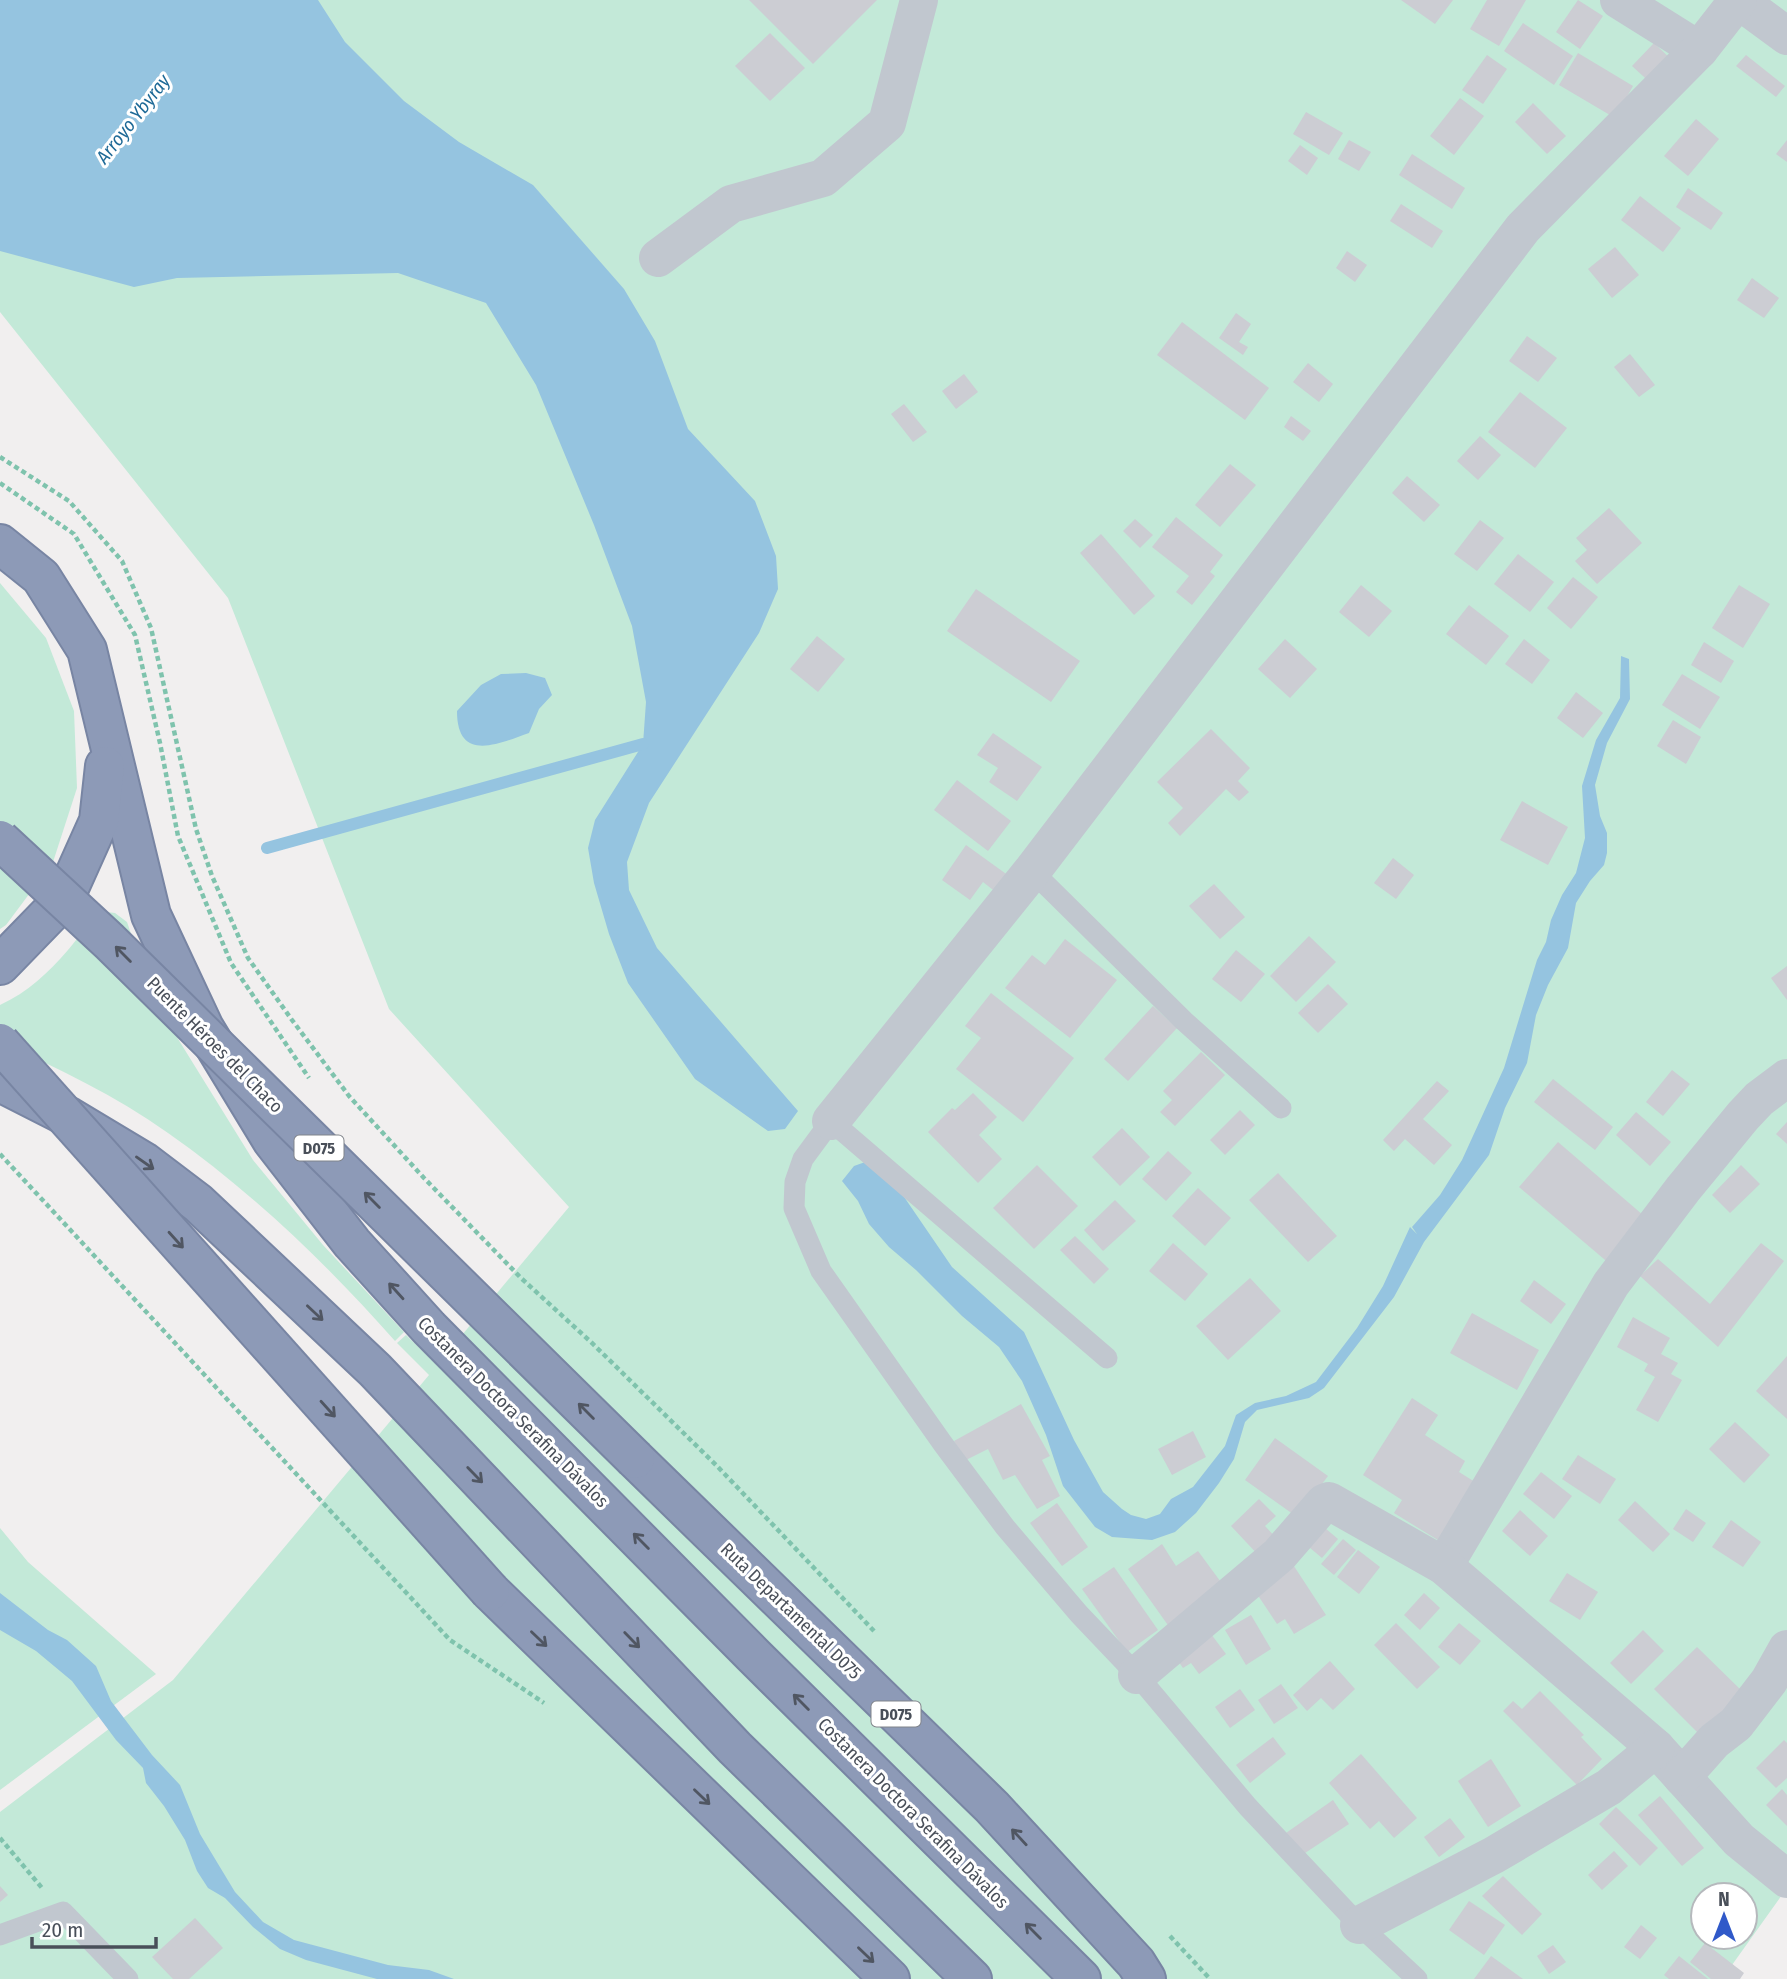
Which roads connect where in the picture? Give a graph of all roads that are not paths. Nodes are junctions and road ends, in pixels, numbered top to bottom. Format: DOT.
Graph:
graph roads {
  1 [pos="919,0"];
  2 [pos="1619,0"];
  3 [pos="1738,0"];
  4 [pos="1787,36"];
  5 [pos="1699,50"];
  6 [pos="659,258"];
  7 [pos="0,544"];
  8 [pos="108,736"];
  9 [pos="0,840"];
  10 [pos="1032,871"];
  11 [pos="0,965"];
  12 [pos="0,1043"];
  13 [pos="1787,1078"];
  14 [pos="0,1082"];
  15 [pos="1281,1108"];
  16 [pos="831,1121"];
  17 [pos="1107,1358"];
  18 [pos="635,1459"];
  19 [pos="1444,1566"];
  20 [pos="1787,1649"];
  21 [pos="1137,1675"];
  22 [pos="1656,1748"];
  23 [pos="1682,1777"];
  24 [pos="1787,1879"];
  25 [pos="1359,1925"];
  26 [pos="0,1935"];
  27 [pos="128,1979"];
  28 [pos="890,1979"];
  29 [pos="972,1979"];
  30 [pos="1082,1979"];
  31 [pos="1146,1979"];
  32 [pos="1417,1979"];
  1 -- 6 [label="street"];
  2 -- 5 [label="street"];
  3 -- 4 [label="street"];
  3 -- 5 [label="street"];
  5 -- 10 [label="street"];
  7 -- 8 [label="highway, Costanera Doctora Serafina Dávalos"];
  8 -- 11 [label="highway, Costanera Doctora Serafina Dávalos"];
  30 -- 8 [label="highway, Costanera Doctora Serafina Dávalos, one-way"];
  18 -- 9 [label="highway, Puente Héroes del Chaco / D075, one-way, bridge"];
  10 -- 15 [label="lane"];
  10 -- 16 [label="street"];
  12 -- 28 [label="highway, one-way, bridge"];
  13 -- 19 [label="street"];
  14 -- 29 [label="highway, one-way"];
  16 -- 17 [label="lane"];
  16 -- 21 [label="lane"];
  31 -- 18 [label="highway, Ruta Departamental D075 / D075, one-way"];
  19 -- 21 [label="street"];
  19 -- 22 [label="street"];
  20 -- 23 [label="street"];
  21 -- 25 [label="lane"];
  22 -- 23 [label="street"];
  22 -- 25 [label="street"];
  23 -- 24 [label="street"];
  25 -- 32 [label="lane"];
  26 -- 27 [label="lane"];
}
